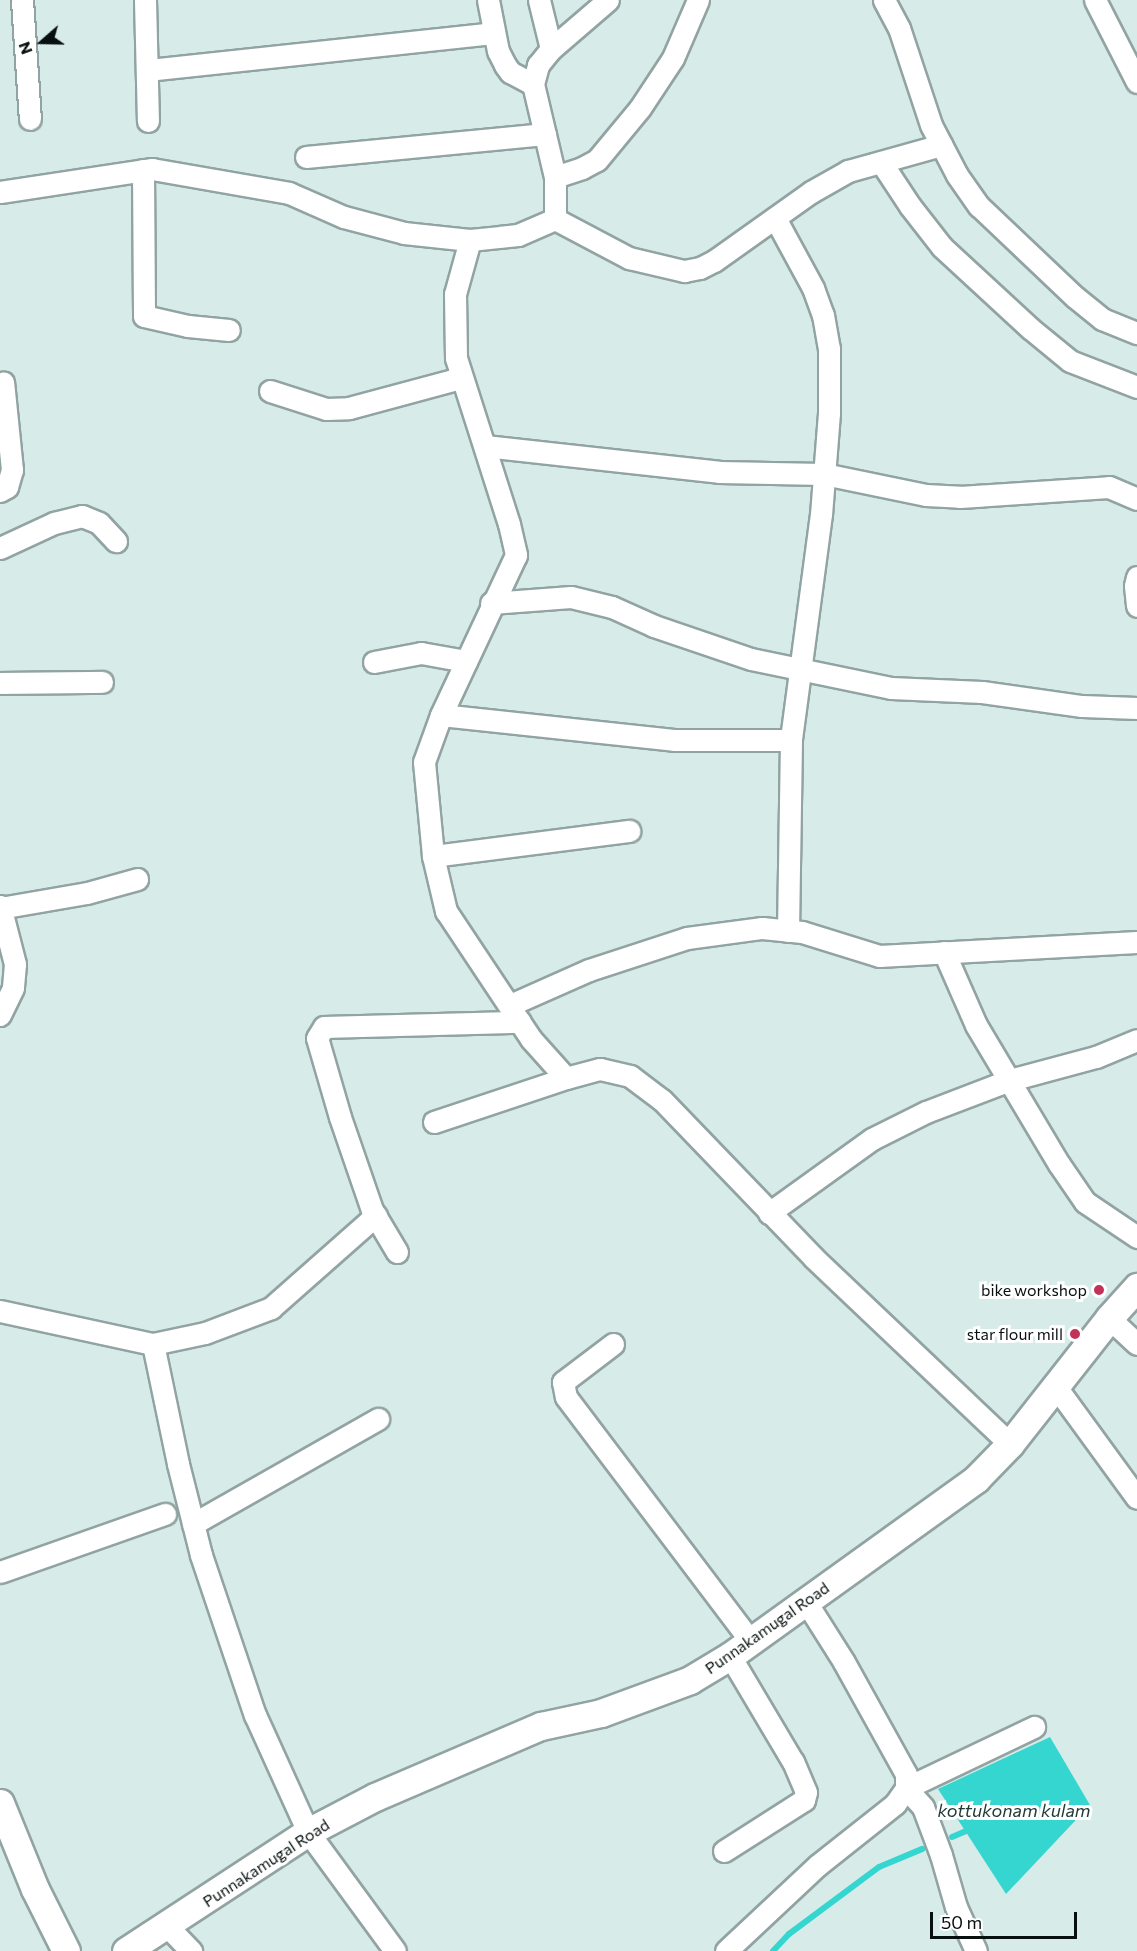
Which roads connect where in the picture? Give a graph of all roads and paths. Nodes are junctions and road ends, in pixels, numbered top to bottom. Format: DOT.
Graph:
graph roads {
  1 [pos="22,0"];
  2 [pos="145,0"];
  3 [pos="488,0"];
  4 [pos="540,0"];
  5 [pos="608,0"];
  6 [pos="698,0"];
  7 [pos="885,0"];
  8 [pos="1095,0"];
  9 [pos="494,33"];
  10 [pos="551,49"];
  11 [pos="148,70"];
  12 [pos="1137,82"];
  13 [pos="533,84"];
  14 [pos="30,119"];
  15 [pos="148,121"];
  16 [pos="545,134"];
  17 [pos="941,145"];
  18 [pos="306,157"];
  19 [pos="881,162"];
  20 [pos="143,170"];
  21 [pos="555,177"];
  22 [pos="0,192"];
  23 [pos="775,218"];
  24 [pos="555,219"];
  25 [pos="470,240"];
  26 [pos="229,330"];
  27 [pos="1137,333"];
  28 [pos="460,378"];
  29 [pos="3,382"];
  30 [pos="1137,387"];
  31 [pos="270,391"];
  32 [pos="485,446"];
  33 [pos="824,474"];
  34 [pos="0,491"];
  35 [pos="1137,499"];
  36 [pos="117,541"];
  37 [pos="0,548"];
  38 [pos="1137,577"];
  39 [pos="491,603"];
  40 [pos="1137,606"];
  41 [pos="466,661"];
  42 [pos="374,662"];
  43 [pos="799,670"];
  44 [pos="102,682"];
  45 [pos="0,683"];
  46 [pos="1137,708"];
  47 [pos="441,715"];
  48 [pos="791,740"];
  49 [pos="629,831"];
  50 [pos="433,856"];
  51 [pos="137,879"];
  52 [pos="0,907"];
  53 [pos="788,931"];
  54 [pos="5,942"];
  55 [pos="1137,942"];
  56 [pos="944,952"];
  57 [pos="515,1013"];
  58 [pos="0,1015"];
  59 [pos="1137,1040"];
  60 [pos="566,1078"];
  61 [pos="1010,1080"];
  62 [pos="434,1122"];
  63 [pos="769,1213"];
  64 [pos="376,1215"];
  65 [pos="1137,1237"];
  66 [pos="397,1252"];
  67 [pos="1137,1287"];
  68 [pos="0,1311"];
  69 [pos="1109,1318"];
  70 [pos="153,1344"];
  71 [pos="613,1344"];
  72 [pos="1137,1344"];
  73 [pos="1056,1387"];
  74 [pos="378,1419"];
  75 [pos="1010,1444"];
  76 [pos="1137,1498"];
  77 [pos="165,1514"];
  78 [pos="194,1524"];
  79 [pos="0,1572"];
  80 [pos="806,1602"];
  81 [pos="740,1648"];
  82 [pos="1034,1727"];
  83 [pos="906,1788"];
  84 [pos="0,1803"];
  85 [pos="308,1832"];
  86 [pos="724,1851"];
  87 [pos="167,1926"];
  88 [pos="66,1951"];
  89 [pos="128,1951"];
  90 [pos="191,1951"];
  91 [pos="395,1951"];
  92 [pos="726,1951"];
  93 [pos="976,1951"];
  1 -- 14 [label="street"];
  2 -- 11 [label="street"];
  3 -- 9 [label="street"];
  4 -- 10 [label="street"];
  5 -- 10 [label="street"];
  6 -- 21 [label="street"];
  7 -- 17 [label="street"];
  8 -- 12 [label="street"];
  9 -- 11 [label="street"];
  9 -- 13 [label="street"];
  10 -- 13 [label="street"];
  11 -- 15 [label="street"];
  13 -- 16 [label="street"];
  16 -- 18 [label="street"];
  16 -- 21 [label="street"];
  17 -- 19 [label="street"];
  17 -- 27 [label="street"];
  19 -- 23 [label="street"];
  19 -- 30 [label="street"];
  20 -- 22 [label="street"];
  20 -- 25 [label="street"];
  20 -- 26 [label="street"];
  21 -- 24 [label="street"];
  23 -- 24 [label="street"];
  23 -- 33 [label="street"];
  24 -- 25 [label="street"];
  25 -- 28 [label="street"];
  28 -- 31 [label="street"];
  28 -- 32 [label="street"];
  29 -- 34 [label="street"];
  32 -- 33 [label="street"];
  32 -- 39 [label="street"];
  33 -- 35 [label="street"];
  33 -- 43 [label="street"];
  36 -- 37 [label="street"];
  38 -- 40 [label="street"];
  39 -- 41 [label="street"];
  39 -- 43 [label="street"];
  41 -- 42 [label="street"];
  41 -- 47 [label="street"];
  43 -- 46 [label="street"];
  43 -- 48 [label="street"];
  44 -- 45 [label="street"];
  47 -- 48 [label="street"];
  47 -- 50 [label="street"];
  48 -- 53 [label="street"];
  49 -- 50 [label="street"];
  50 -- 57 [label="street"];
  51 -- 52 [label="street"];
  52 -- 54 [label="street"];
  53 -- 56 [label="street"];
  53 -- 57 [label="street"];
  54 -- 58 [label="street"];
  55 -- 56 [label="street"];
  56 -- 61 [label="street"];
  57 -- 60 [label="street"];
  57 -- 64 [label="street"];
  59 -- 61 [label="street"];
  60 -- 62 [label="street"];
  60 -- 63 [label="street"];
  61 -- 63 [label="street"];
  61 -- 65 [label="street"];
  63 -- 75 [label="street"];
  64 -- 66 [label="street"];
  64 -- 70 [label="street"];
  67 -- 69 [label="street, Punnakamugal Road"];
  68 -- 70 [label="street"];
  69 -- 72 [label="street"];
  69 -- 73 [label="street, Punnakamugal Road"];
  70 -- 78 [label="street"];
  71 -- 81 [label="street"];
  73 -- 75 [label="street, Punnakamugal Road"];
  73 -- 76 [label="street"];
  74 -- 78 [label="street"];
  75 -- 80 [label="street, Punnakamugal Road"];
  77 -- 79 [label="street"];
  78 -- 85 [label="street"];
  80 -- 81 [label="street, Punnakamugal Road"];
  80 -- 83 [label="street"];
  81 -- 85 [label="street, Punnakamugal Road"];
  81 -- 86 [label="street"];
  82 -- 83 [label="street"];
  83 -- 92 [label="street"];
  83 -- 93 [label="street"];
  84 -- 88 [label="street"];
  85 -- 87 [label="street, Punnakamugal Road"];
  85 -- 91 [label="street"];
  87 -- 89 [label="street, Punnakamugal Road"];
  87 -- 90 [label="street"];
}
